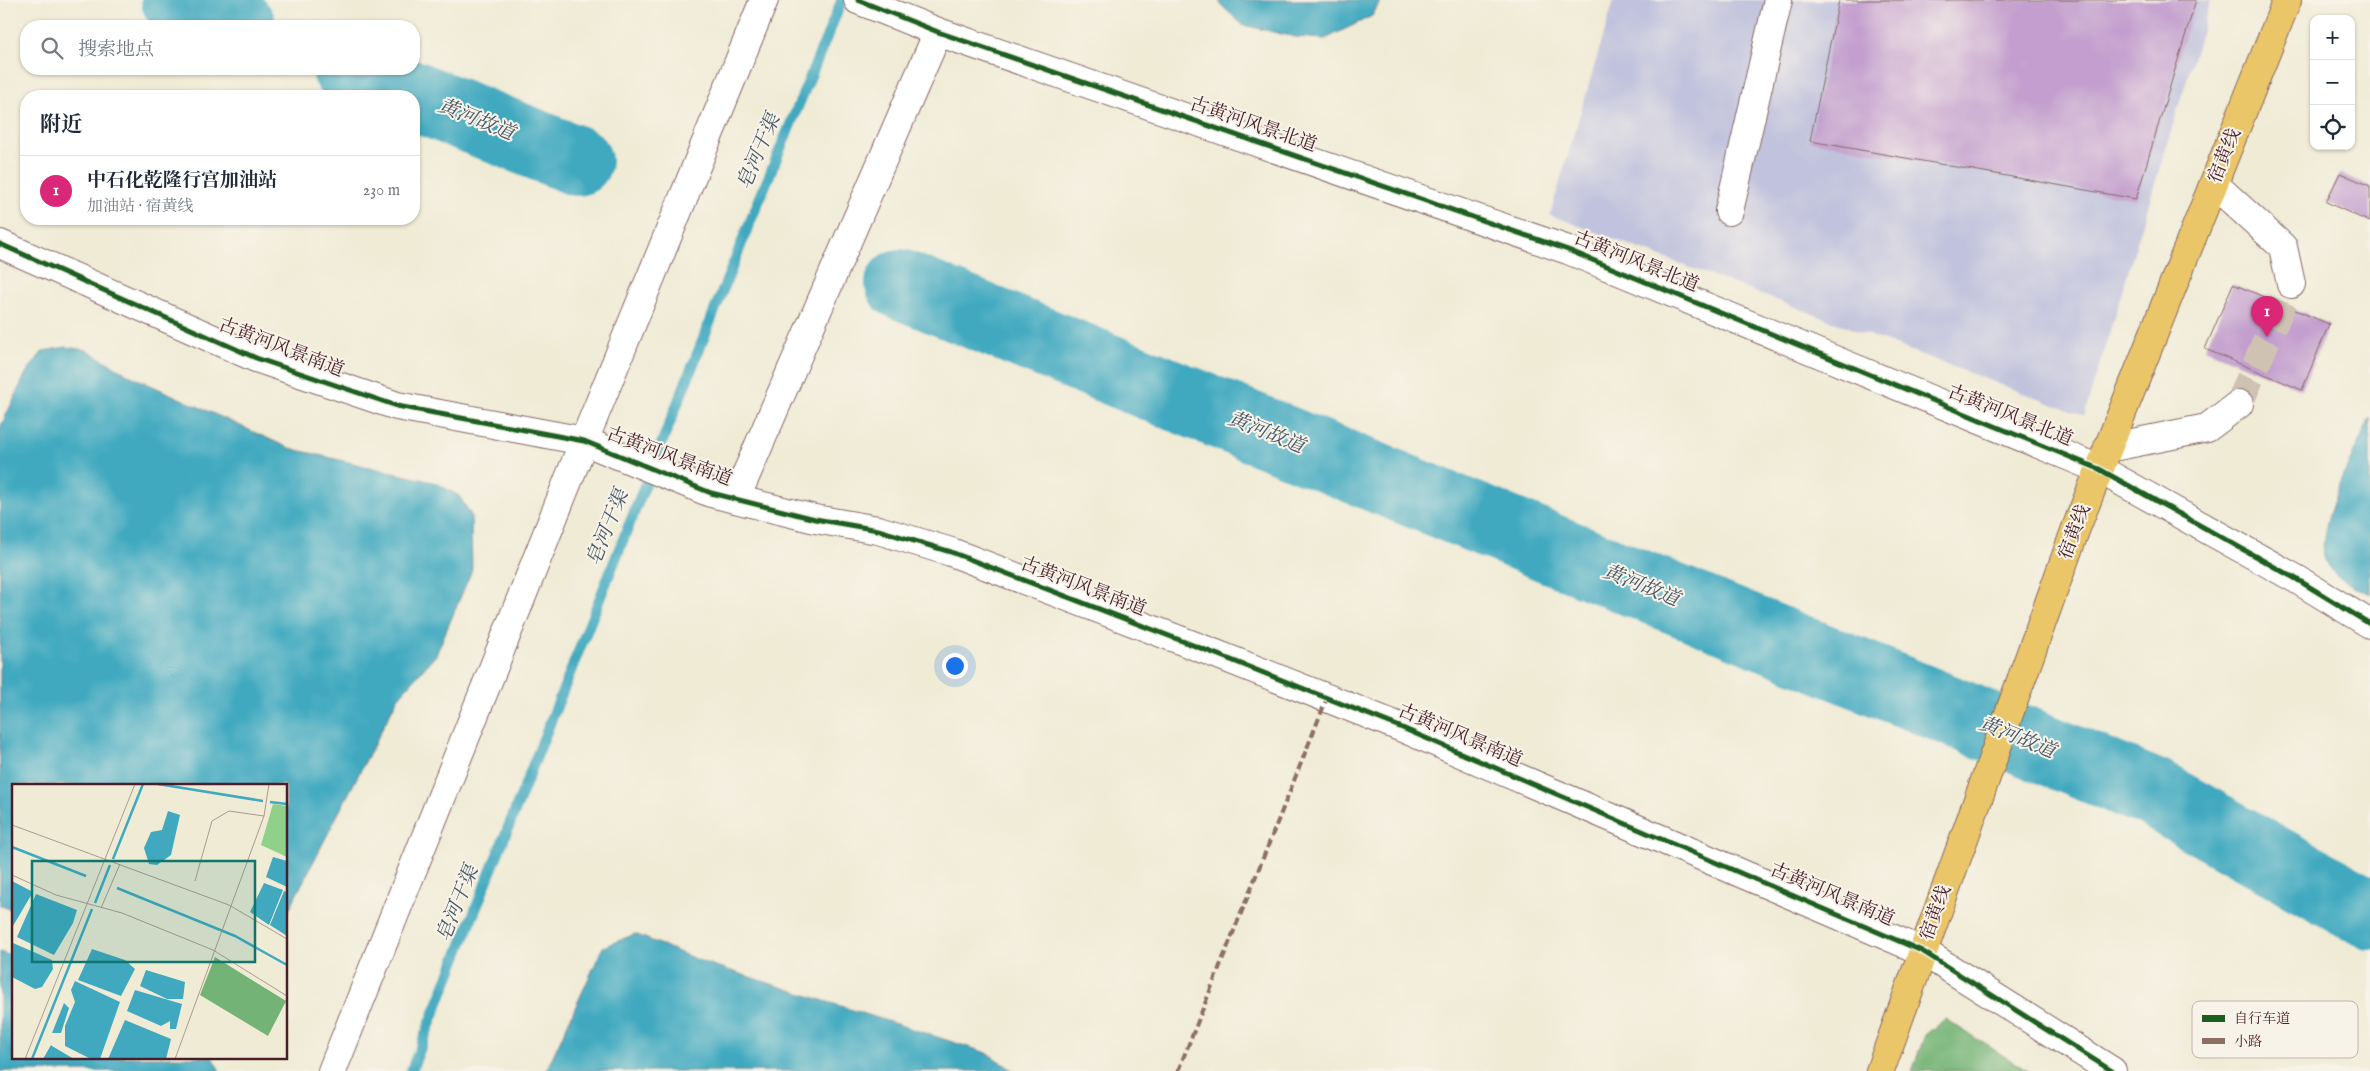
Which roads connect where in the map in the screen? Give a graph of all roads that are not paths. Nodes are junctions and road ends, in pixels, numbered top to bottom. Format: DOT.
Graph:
graph roads {
  1 [pos="764,0"];
  2 [pos="858,0"];
  3 [pos="1778,0"];
  4 [pos="2287,0"];
  5 [pos="938,32"];
  6 [pos="2214,184"];
  7 [pos="1729,211"];
  8 [pos="0,244"];
  9 [pos="2291,284"];
  10 [pos="2239,404"];
  11 [pos="584,441"];
  12 [pos="2104,458"];
  13 [pos="736,498"];
  14 [pos="2370,624"];
  15 [pos="1924,947"];
  16 [pos="332,1071"];
  17 [pos="1880,1071"];
  18 [pos="2112,1071"];
  1 -- 11 [label="street"];
  2 -- 5 [label="street, 古黄河风景北道"];
  3 -- 7 [label="street"];
  4 -- 6 [label="main road, 宿黄线"];
  5 -- 12 [label="street, 古黄河风景北道"];
  5 -- 13 [label="street"];
  6 -- 9 [label="street"];
  6 -- 12 [label="main road, 宿黄线"];
  8 -- 11 [label="street, 古黄河风景南道"];
  10 -- 12 [label="street"];
  11 -- 13 [label="street, 古黄河风景南道"];
  11 -- 16 [label="street"];
  12 -- 14 [label="street, 古黄河风景北道"];
  12 -- 15 [label="main road, 宿黄线"];
  13 -- 15 [label="street, 古黄河风景南道"];
  15 -- 17 [label="main road, 宿黄线"];
  15 -- 18 [label="street, 古黄河风景南道"];
}
